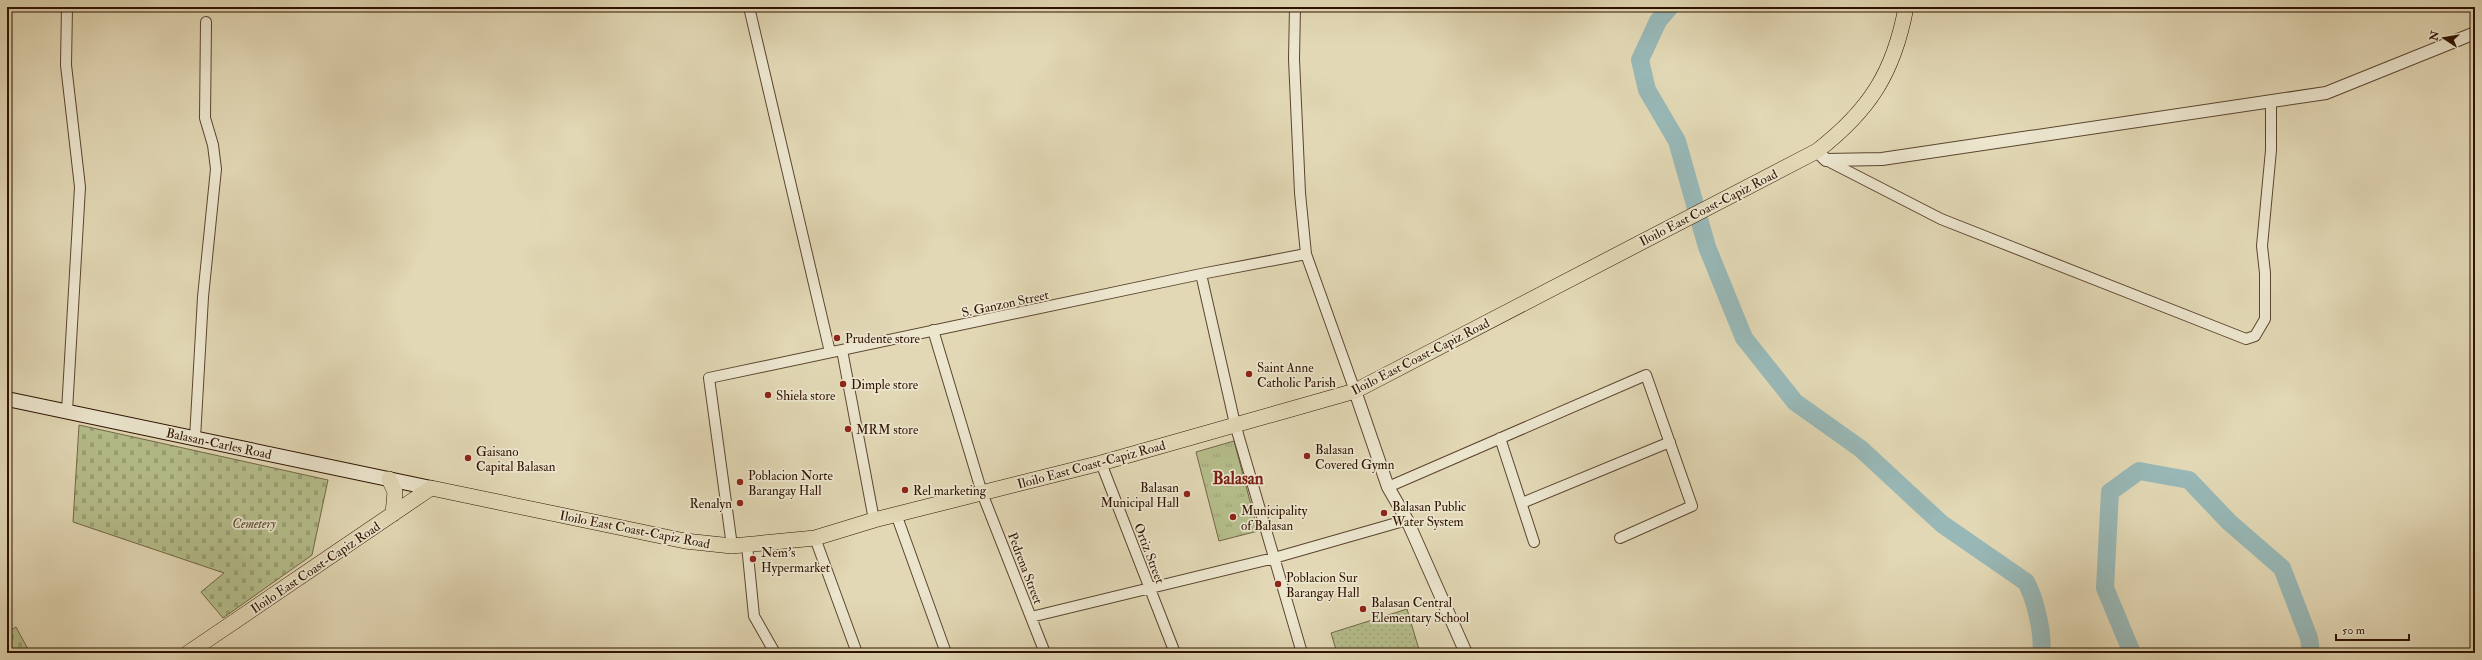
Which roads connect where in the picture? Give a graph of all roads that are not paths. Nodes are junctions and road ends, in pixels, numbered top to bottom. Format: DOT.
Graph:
graph roads {
  1 [pos="67,7"];
  2 [pos="749,7"];
  3 [pos="1296,7"];
  4 [pos="1906,7"];
  5 [pos="206,22"];
  6 [pos="2475,33"];
  7 [pos="2271,101"];
  8 [pos="1822,156"];
  9 [pos="1306,254"];
  10 [pos="1201,274"];
  11 [pos="933,330"];
  12 [pos="842,350"];
  13 [pos="830,352"];
  14 [pos="1355,391"];
  15 [pos="7,399"];
  16 [pos="67,411"];
  17 [pos="1235,424"];
  18 [pos="195,438"];
  19 [pos="1500,438"];
  20 [pos="1670,442"];
  21 [pos="1101,462"];
  22 [pos="389,479"];
  23 [pos="1388,487"];
  24 [pos="431,488"];
  25 [pos="982,493"];
  26 [pos="1522,504"];
  27 [pos="393,514"];
  28 [pos="896,514"];
  29 [pos="874,520"];
  30 [pos="1408,520"];
  31 [pos="816,538"];
  32 [pos="1620,538"];
  33 [pos="1534,542"];
  34 [pos="739,545"];
  35 [pos="1274,558"];
  36 [pos="1150,588"];
  37 [pos="1031,617"];
  38 [pos="188,653"];
  39 [pos="775,653"];
  40 [pos="857,653"];
  41 [pos="946,653"];
  42 [pos="1045,653"];
  43 [pos="1175,653"];
  44 [pos="1302,653"];
  45 [pos="1466,653"];
  1 -- 16 [label="street"];
  2 -- 13 [label="street"];
  3 -- 9 [label="street"];
  4 -- 8 [label="main road, Iloilo East Coast-Capiz Road"];
  5 -- 18 [label="street"];
  6 -- 7 [label="street"];
  7 -- 8 [label="street"];
  7 -- 8 [label="street"];
  8 -- 14 [label="main road, Iloilo East Coast-Capiz Road"];
  9 -- 10 [label="street, S. Ganzon Street"];
  9 -- 14 [label="street"];
  10 -- 11 [label="street, S. Ganzon Street"];
  10 -- 17 [label="street"];
  11 -- 12 [label="street, S. Ganzon Street"];
  11 -- 25 [label="street, Pedrena Street"];
  12 -- 13 [label="street, S. Ganzon Street"];
  12 -- 29 [label="street"];
  13 -- 34 [label="street, S. Ganzon Street"];
  14 -- 17 [label="main road, Iloilo East Coast-Capiz Road"];
  14 -- 23 [label="street"];
  15 -- 16 [label="main road, Balasan-Carles Road"];
  16 -- 18 [label="main road, Balasan-Carles Road"];
  17 -- 21 [label="main road, Iloilo East Coast-Capiz Road"];
  17 -- 35 [label="street"];
  18 -- 22 [label="main road, Balasan-Carles Road"];
  19 -- 20 [label="street"];
  19 -- 23 [label="street"];
  19 -- 26 [label="street"];
  20 -- 26 [label="street"];
  20 -- 32 [label="street"];
  21 -- 25 [label="main road, Iloilo East Coast-Capiz Road"];
  21 -- 36 [label="street, Ortiz Street"];
  22 -- 24 [label="main road, Balasan-Carles Road"];
  22 -- 27 [label="main road"];
  23 -- 30 [label="street"];
  24 -- 27 [label="main road, Iloilo East Coast-Capiz Road"];
  24 -- 34 [label="main road, Iloilo East Coast-Capiz Road"];
  25 -- 28 [label="main road, Iloilo East Coast-Capiz Road"];
  25 -- 37 [label="street, Pedrena Street"];
  26 -- 33 [label="street"];
  27 -- 38 [label="main road, Iloilo East Coast-Capiz Road"];
  28 -- 29 [label="main road, Iloilo East Coast-Capiz Road"];
  28 -- 41 [label="street"];
  29 -- 31 [label="main road, Iloilo East Coast-Capiz Road"];
  30 -- 35 [label="street"];
  30 -- 45 [label="street"];
  31 -- 34 [label="main road, Iloilo East Coast-Capiz Road"];
  31 -- 40 [label="street"];
  34 -- 39 [label="street"];
  35 -- 36 [label="street"];
  35 -- 44 [label="street"];
  36 -- 37 [label="street"];
  36 -- 43 [label="street, Ortiz Street"];
  37 -- 42 [label="street, Pedrena Street"];
}
